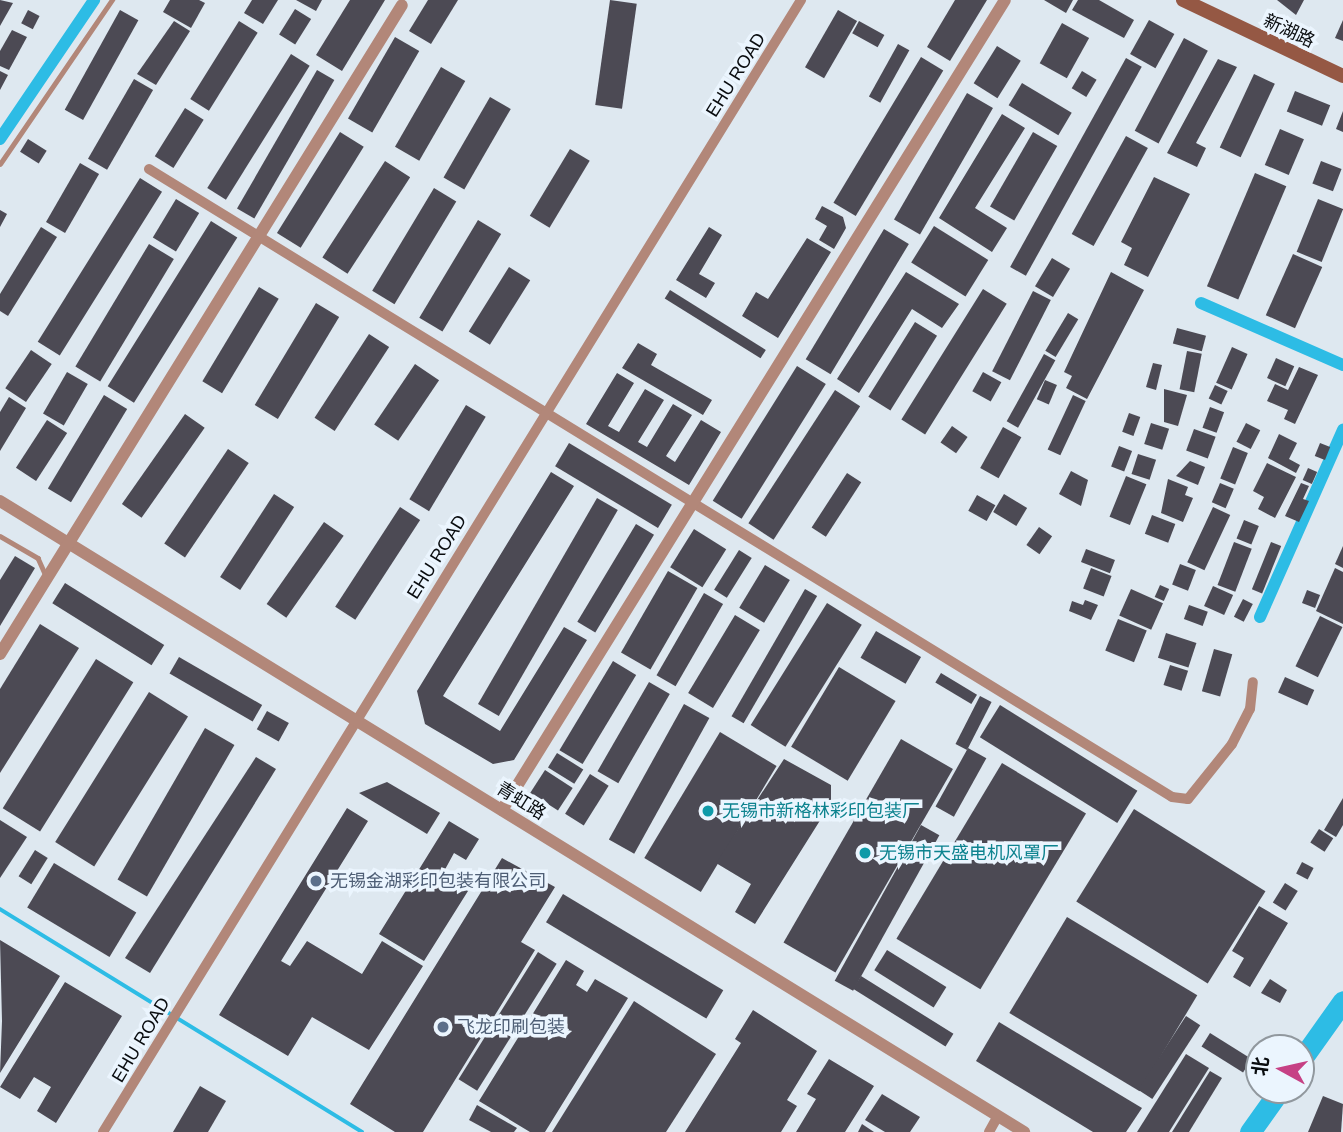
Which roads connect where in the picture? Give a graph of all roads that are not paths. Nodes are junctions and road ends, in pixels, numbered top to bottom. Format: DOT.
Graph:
graph roads {
  1 [pos="112,0"];
  2 [pos="801,0"];
  3 [pos="1005,0"];
  4 [pos="1183,0"];
  5 [pos="404,3"];
  6 [pos="1343,76"];
  7 [pos="0,164"];
  8 [pos="149,169"];
  9 [pos="254,236"];
  10 [pos="545,410"];
  11 [pos="694,500"];
  12 [pos="0,501"];
  13 [pos="0,536"];
  14 [pos="69,542"];
  15 [pos="47,578"];
  16 [pos="0,654"];
  17 [pos="1253,681"];
  18 [pos="356,719"];
  19 [pos="502,810"];
  20 [pos="998,1116"];
  21 [pos="103,1132"];
  22 [pos="989,1132"];
  23 [pos="1024,1132"];
  1 -- 7 [label="lane"];
  2 -- 10 [label="street, EHU ROAD"];
  3 -- 11 [label="street"];
  4 -- 6 [label="main road, 新湖路"];
  5 -- 9 [label="street"];
  8 -- 9 [label="street"];
  9 -- 10 [label="street"];
  9 -- 14 [label="street"];
  10 -- 11 [label="street"];
  10 -- 18 [label="street, EHU ROAD"];
  11 -- 17 [label="street"];
  11 -- 19 [label="street"];
  12 -- 14 [label="street, 青虹路"];
  13 -- 15 [label="lane"];
  14 -- 15 [label="street"];
  14 -- 18 [label="street, 青虹路"];
  15 -- 16 [label="street"];
  18 -- 19 [label="street, 青虹路"];
  18 -- 21 [label="street, EHU ROAD"];
  19 -- 20 [label="street, 青虹路"];
  20 -- 22 [label="street"];
  20 -- 23 [label="street, 青虹路"];
}
